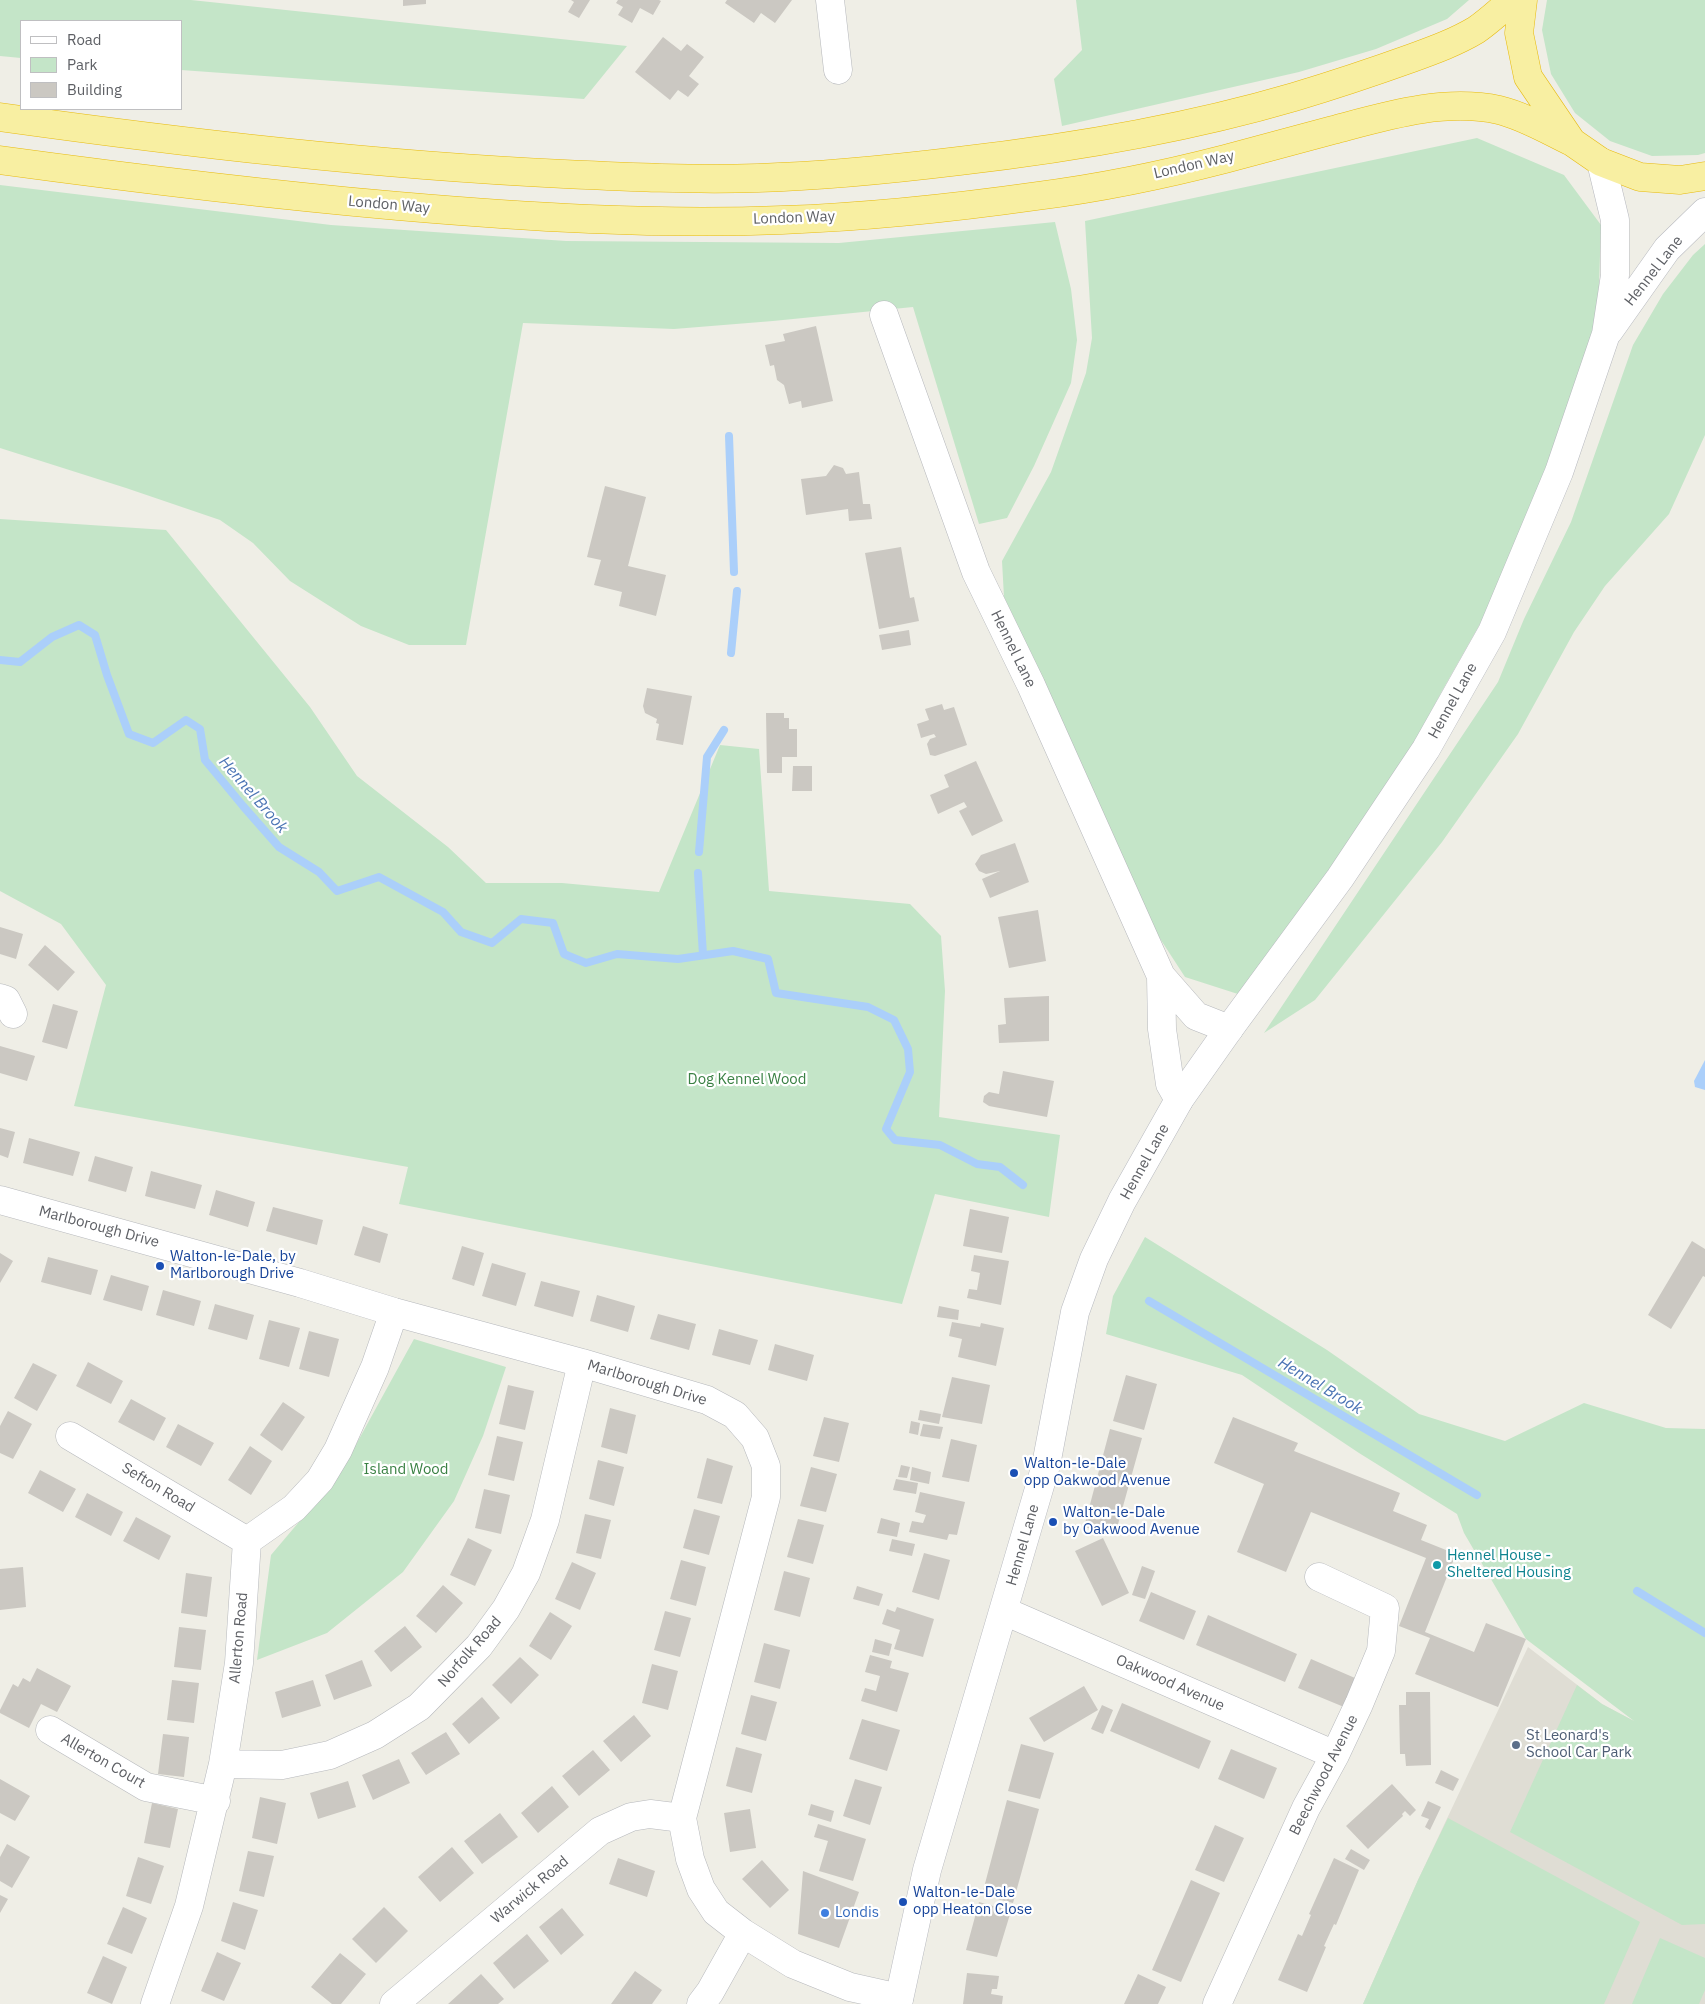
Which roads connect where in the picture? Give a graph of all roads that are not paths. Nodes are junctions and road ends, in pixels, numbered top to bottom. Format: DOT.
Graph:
graph roads {
  1 [pos="830,0"];
  2 [pos="1512,0"];
  3 [pos="1523,0"];
  4 [pos="838,70"];
  5 [pos="0,117"];
  6 [pos="1572,142"];
  7 [pos="0,160"];
  8 [pos="1601,162"];
  9 [pos="1705,176"];
  10 [pos="1705,212"];
  11 [pos="884,315"];
  12 [pos="1606,334"];
  13 [pos="1161,976"];
  14 [pos="1229,1029"];
  15 [pos="1179,1100"];
  16 [pos="0,1200"];
  17 [pos="394,1312"];
  18 [pos="582,1363"];
  19 [pos="70,1436"];
  20 [pos="247,1541"];
  21 [pos="1319,1578"];
  22 [pos="1004,1611"];
  23 [pos="50,1730"];
  24 [pos="1335,1755"];
  25 [pos="223,1764"];
  26 [pos="216,1801"];
  27 [pos="682,1818"];
  28 [pos="743,1933"];
  29 [pos="898,2001"];
  30 [pos="155,2004"];
  31 [pos="394,2004"];
  32 [pos="701,2004"];
  33 [pos="1217,2004"];
  1 -- 4 [label="street"];
  2 -- 5 [label="highway"];
  3 -- 6 [label="highway"];
  6 -- 7 [label="highway, London Way"];
  6 -- 8 [label="highway"];
  8 -- 9 [label="highway"];
  8 -- 12 [label="street, Hennel Lane"];
  10 -- 12 [label="street, Hennel Lane"];
  11 -- 13 [label="street, Hennel Lane"];
  12 -- 14 [label="street, Hennel Lane"];
  13 -- 14 [label="street, Hennel Lane"];
  13 -- 15 [label="street, Hennel Lane"];
  14 -- 15 [label="street, Hennel Lane"];
  15 -- 22 [label="street, Hennel Lane"];
  16 -- 17 [label="street, Marlborough Drive"];
  17 -- 18 [label="street, Marlborough Drive"];
  17 -- 20 [label="street"];
  18 -- 25 [label="street, Norfolk Road"];
  18 -- 27 [label="street, Marlborough Drive"];
  19 -- 20 [label="street, Sefton Road"];
  20 -- 25 [label="street, Allerton Road"];
  21 -- 24 [label="street, Beechwood Avenue"];
  22 -- 24 [label="street, Oakwood Avenue"];
  22 -- 29 [label="street, Hennel Lane"];
  23 -- 26 [label="street, Allerton Court"];
  24 -- 33 [label="street, Beechwood Avenue"];
  25 -- 26 [label="street, Allerton Road"];
  26 -- 30 [label="street, Allerton Road"];
  27 -- 28 [label="street, Marlborough Drive"];
  27 -- 31 [label="street, Warwick Road"];
  28 -- 29 [label="street, Marlborough Drive"];
  28 -- 32 [label="street"];
}
